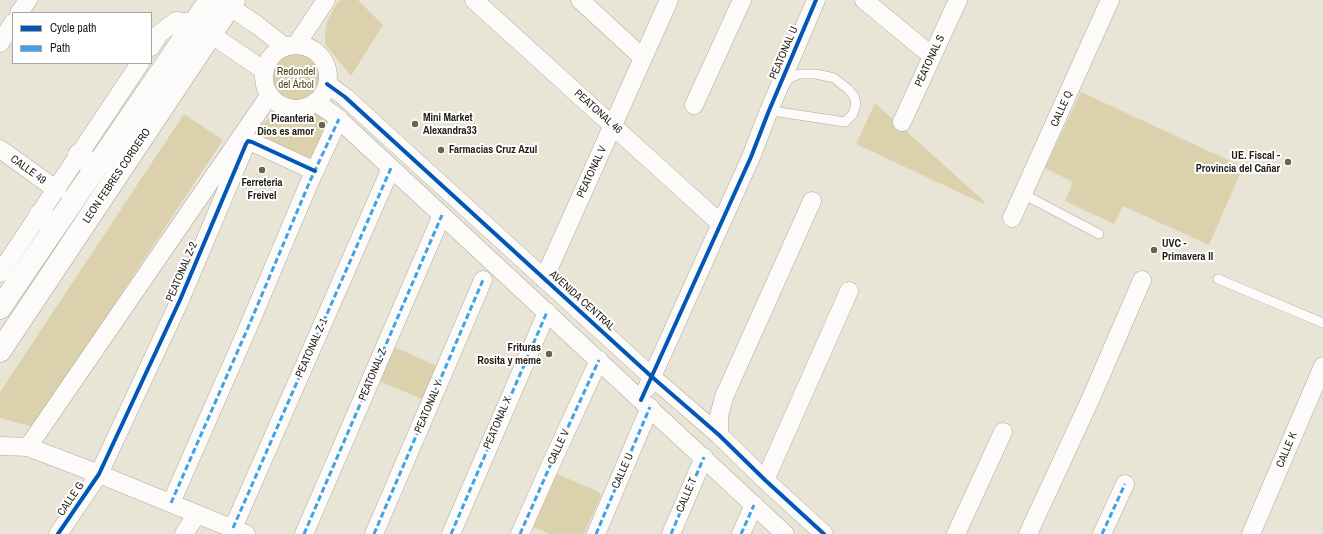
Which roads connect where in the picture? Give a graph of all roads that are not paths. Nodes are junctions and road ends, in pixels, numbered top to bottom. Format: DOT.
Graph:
graph roads {
  1 [pos="28,0"];
  2 [pos="326,0"];
  3 [pos="474,0"];
  4 [pos="669,0"];
  5 [pos="742,0"];
  6 [pos="816,0"];
  7 [pos="864,0"];
  8 [pos="958,0"];
  9 [pos="1110,0"];
  10 [pos="223,2"];
  11 [pos="588,3"];
  12 [pos="20,12"];
  13 [pos="194,23"];
  14 [pos="12,25"];
  15 [pos="212,35"];
  16 [pos="0,43"];
  17 [pos="152,45"];
  18 [pos="290,46"];
  19 [pos="932,56"];
  20 [pos="643,58"];
  21 [pos="139,64"];
  22 [pos="265,72"];
  23 [pos="327,84"];
  24 [pos="269,96"];
  25 [pos="315,102"];
  26 [pos="694,105"];
  27 [pos="770,111"];
  28 [pos="339,120"];
  29 [pos="902,122"];
  30 [pos="613,126"];
  31 [pos="0,149"];
  32 [pos="88,161"];
  33 [pos="391,168"];
  34 [pos="315,171"];
  35 [pos="57,190"];
  36 [pos="1023,194"];
  37 [pos="812,201"];
  38 [pos="442,215"];
  39 [pos="1012,218"];
  40 [pos="47,221"];
  41 [pos="721,224"];
  42 [pos="1099,234"];
  43 [pos="0,273"];
  44 [pos="544,279"];
  45 [pos="1218,279"];
  46 [pos="483,280"];
  47 [pos="1142,280"];
  48 [pos="849,291"];
  49 [pos="1,304"];
  50 [pos="547,312"];
  51 [pos="1323,322"];
  52 [pos="0,351"];
  53 [pos="599,360"];
  54 [pos="1323,366"];
  55 [pos="652,377"];
  56 [pos="646,404"];
  57 [pos="1003,432"];
  58 [pos="719,435"];
  59 [pos="0,446"];
  60 [pos="28,447"];
  61 [pos="704,457"];
  62 [pos="99,474"];
  63 [pos="764,480"];
  64 [pos="1125,484"];
  65 [pos="172,503"];
  66 [pos="754,505"];
  67 [pos="198,514"];
  68 [pos="239,531"];
  69 [pos="58,534"];
  70 [pos="184,534"];
  71 [pos="304,534"];
  72 [pos="374,534"];
  73 [pos="451,534"];
  74 [pos="520,534"];
  75 [pos="596,534"];
  76 [pos="671,534"];
  77 [pos="741,534"];
  78 [pos="785,534"];
  79 [pos="824,534"];
  80 [pos="956,534"];
  81 [pos="1028,534"];
  82 [pos="1102,534"];
  83 [pos="1251,534"];
  1 -- 12 [label="street"];
  2 -- 18 [label="street"];
  3 -- 30 [label="street, PEATONAL 46"];
  4 -- 20 [label="street, PEATONAL V"];
  5 -- 26 [label="street"];
  6 -- 27 [label="street, PEATONAL U"];
  7 -- 19 [label="street"];
  8 -- 19 [label="street, PEATONAL S"];
  9 -- 36 [label="street, CALLE Q"];
  10 -- 13 [label="street, LEON FEBRES CORDERO"];
  10 -- 15 [label="street, LEON FEBRES CORDERO"];
  10 -- 18 [label="street"];
  11 -- 20 [label="street"];
  13 -- 15 [label="street"];
  13 -- 17 [label="street"];
  13 -- 32 [label="street, LEON FEBRES CORDERO"];
  14 -- 16 [label="street"];
  15 -- 22 [label="street"];
  15 -- 52 [label="street, LEON FEBRES CORDERO"];
  18 -- 22 [label="street"];
  18 -- 23 [label="street"];
  19 -- 29 [label="street, PEATONAL S"];
  20 -- 30 [label="street, PEATONAL V"];
  21 -- 32 [label="street"];
  22 -- 24 [label="street"];
  23 -- 25 [label="street"];
  23 -- 44 [label="street, AVENIDA CENTRAL"];
  24 -- 25 [label="street"];
  24 -- 60 [label="street"];
  25 -- 28 [label="street"];
  27 -- 27 [label="lane"];
  27 -- 41 [label="street, PEATONAL U"];
  28 -- 33 [label="street"];
  28 -- 34 [label="street"];
  30 -- 41 [label="street, PEATONAL 46"];
  30 -- 44 [label="street, PEATONAL V"];
  31 -- 35 [label="street, CALLE 49"];
  32 -- 35 [label="street"];
  32 -- 40 [label="street, LEON FEBRES CORDERO"];
  33 -- 38 [label="street"];
  33 -- 68 [label="street, PEATONAL Z-1"];
  34 -- 62 [label="street, PEATONAL Z-2"];
  34 -- 65 [label="street"];
  35 -- 40 [label="street"];
  36 -- 39 [label="street, CALLE Q"];
  36 -- 42 [label="lane"];
  37 -- 58 [label="street"];
  38 -- 50 [label="street"];
  38 -- 71 [label="street, PEATONAL Z"];
  40 -- 43 [label="street"];
  40 -- 49 [label="street, LEON FEBRES CORDERO"];
  41 -- 55 [label="street, CALLE U"];
  44 -- 55 [label="street, AVENIDA CENTRAL"];
  45 -- 51 [label="lane"];
  46 -- 72 [label="street, PEATONAL Y"];
  47 -- 81 [label="street"];
  48 -- 63 [label="street"];
  50 -- 53 [label="street"];
  50 -- 73 [label="street, PEATONAL X"];
  53 -- 56 [label="street"];
  53 -- 74 [label="street, CALLE V"];
  54 -- 83 [label="street, CALLE K"];
  55 -- 56 [label="street, CALLE U"];
  55 -- 58 [label="street, AVENIDA CENTRAL"];
  56 -- 61 [label="street"];
  56 -- 75 [label="street, CALLE U"];
  57 -- 80 [label="street"];
  58 -- 63 [label="street, AVENIDA CENTRAL"];
  59 -- 60 [label="street"];
  60 -- 62 [label="street"];
  61 -- 66 [label="street"];
  61 -- 76 [label="street, CALLE T"];
  62 -- 65 [label="street"];
  62 -- 69 [label="street, CALLE G"];
  63 -- 79 [label="street, AVENIDA CENTRAL"];
  64 -- 82 [label="street"];
  65 -- 67 [label="street"];
  66 -- 77 [label="street"];
  66 -- 78 [label="street"];
  67 -- 68 [label="street"];
  67 -- 70 [label="street"];
}
